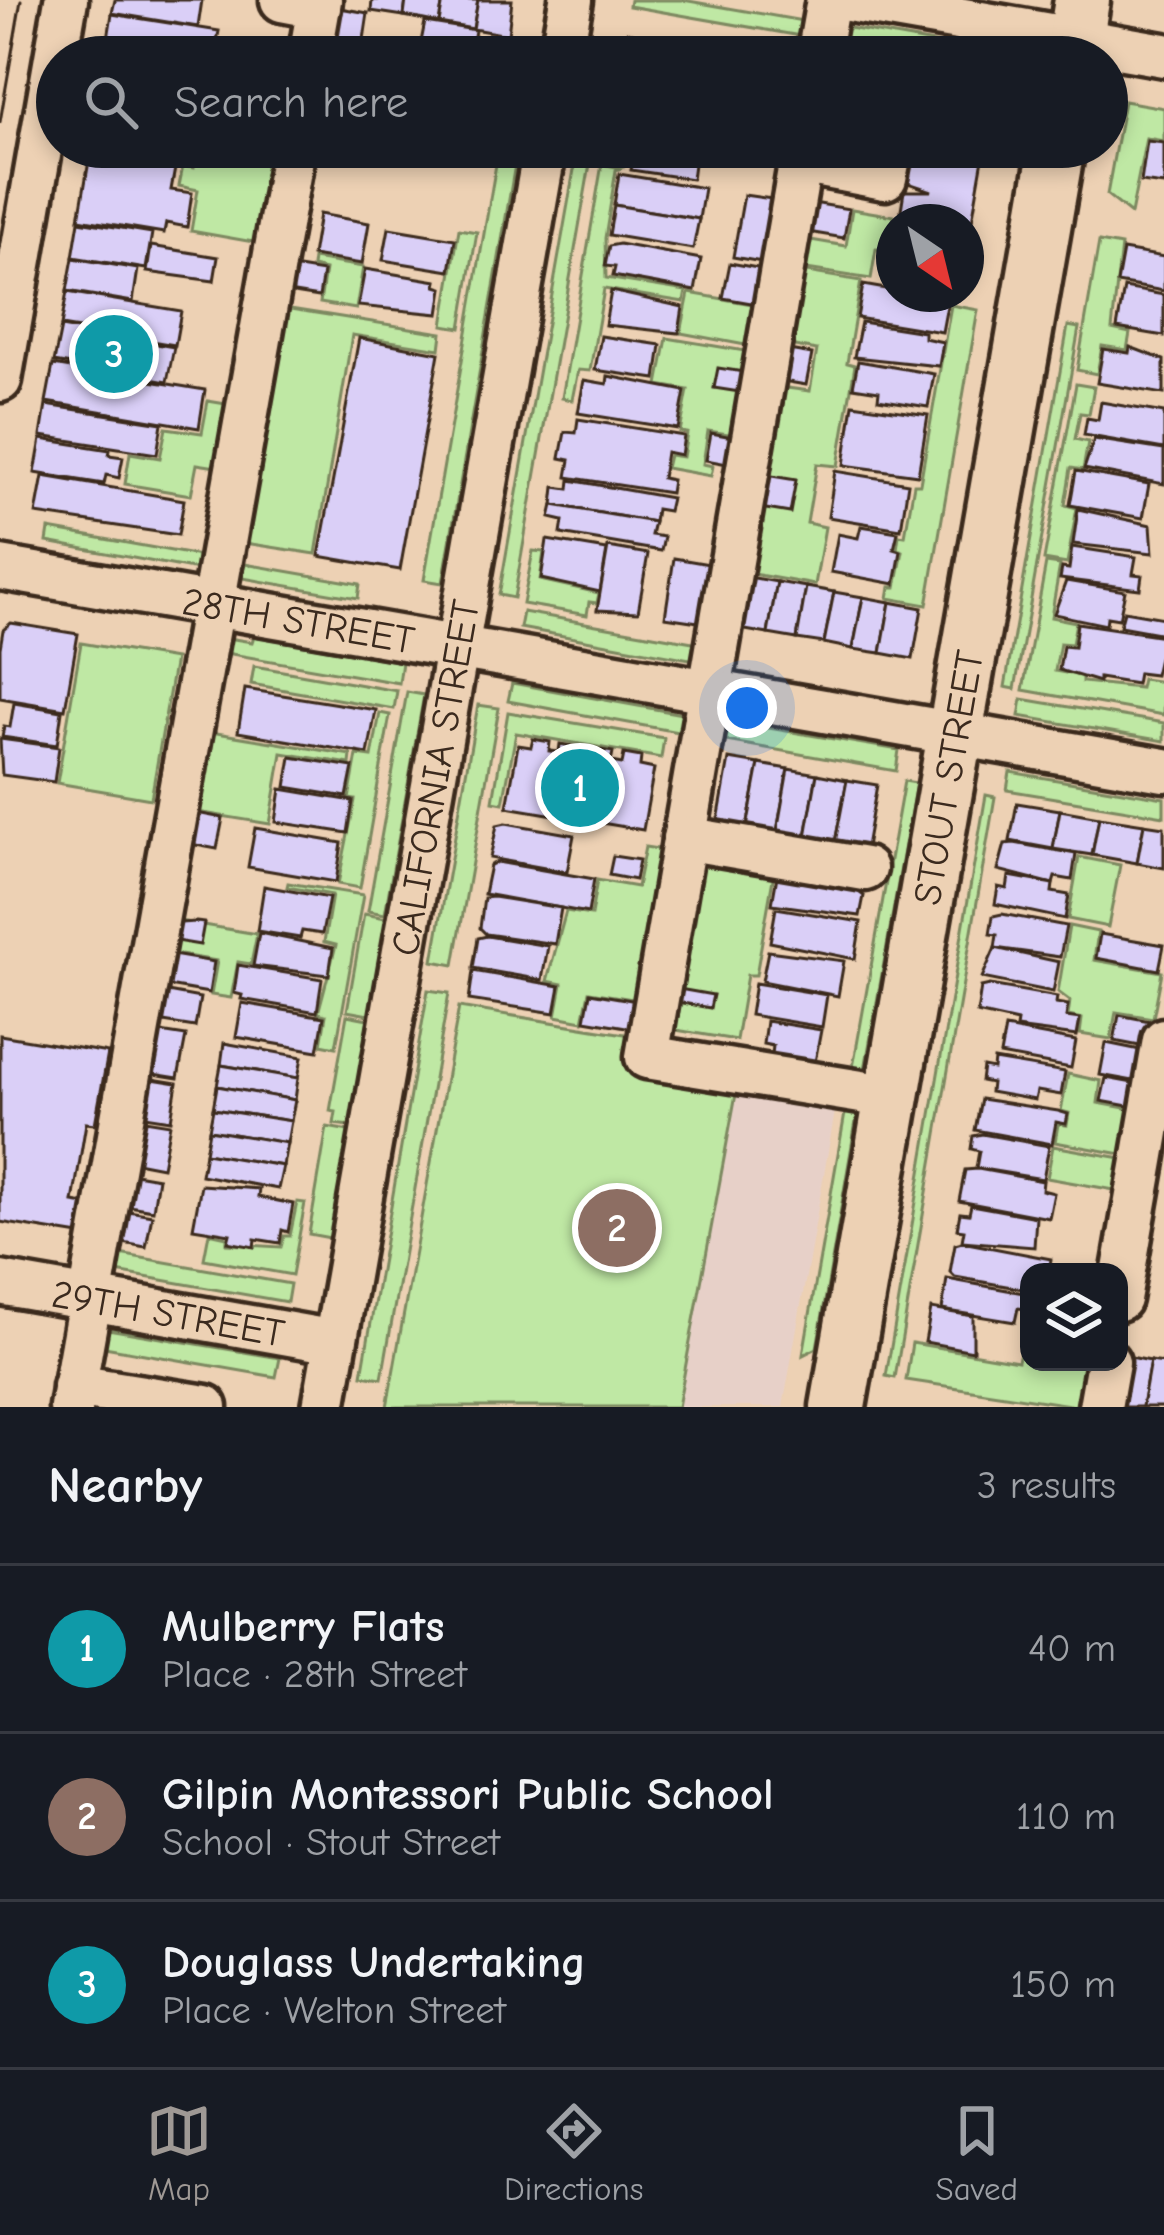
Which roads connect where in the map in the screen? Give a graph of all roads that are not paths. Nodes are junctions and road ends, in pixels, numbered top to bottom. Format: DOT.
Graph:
graph roads {
  1 [pos="66,0"];
  2 [pos="571,0"];
  3 [pos="828,0"];
  4 [pos="849,0"];
  5 [pos="307,2"];
  6 [pos="1077,32"];
  7 [pos="60,36"];
  8 [pos="309,36"];
  9 [pos="565,36"];
  10 [pos="822,36"];
  11 [pos="1128,46"];
  12 [pos="1164,56"];
  13 [pos="37,168"];
  14 [pos="290,168"];
  15 [pos="541,168"];
  16 [pos="799,168"];
  17 [pos="848,168"];
  18 [pos="887,168"];
  19 [pos="1053,168"];
  20 [pos="0,380"];
  21 [pos="0,568"];
  22 [pos="212,605"];
  23 [pos="457,648"];
  24 [pos="709,692"];
  25 [pos="955,735"];
  26 [pos="1164,770"];
  27 [pos="684,838"];
  28 [pos="865,869"];
  29 [pos="1164,1040"];
  30 [pos="892,1096"];
  31 [pos="1125,1263"];
  32 [pos="0,1283"];
  33 [pos="90,1298"];
  34 [pos="335,1342"];
  35 [pos="1106,1371"];
  36 [pos="72,1397"];
  37 [pos="206,1407"];
  38 [pos="324,1407"];
  39 [pos="838,1407"];
  40 [pos="1100,1407"];
  1 -- 7 [label="street"];
  2 -- 9 [label="street"];
  3 -- 10 [label="street"];
  4 -- 6 [label="street"];
  5 -- 8 [label="street"];
  11 -- 12 [label="street"];
  13 -- 20 [label="street"];
  14 -- 22 [label="street"];
  15 -- 23 [label="street, CALIFORNIA STREET"];
  16 -- 24 [label="street"];
  17 -- 18 [label="street"];
  19 -- 25 [label="main road, STOUT STREET"];
  21 -- 22 [label="street, 28TH STREET"];
  22 -- 23 [label="street, 28TH STREET"];
  22 -- 33 [label="street"];
  23 -- 24 [label="street, 28TH STREET"];
  23 -- 34 [label="street, CALIFORNIA STREET"];
  24 -- 25 [label="street, 28TH STREET"];
  24 -- 27 [label="street"];
  25 -- 26 [label="street, 28TH STREET"];
  25 -- 30 [label="main road, STOUT STREET"];
  27 -- 28 [label="street"];
  27 -- 30 [label="street"];
  29 -- 31 [label="street"];
  30 -- 39 [label="main road, STOUT STREET"];
  32 -- 33 [label="street, 29TH STREET"];
  33 -- 34 [label="street, 29TH STREET"];
  33 -- 36 [label="street"];
  34 -- 38 [label="street, CALIFORNIA STREET"];
  35 -- 40 [label="street"];
  36 -- 37 [label="street"];
}
